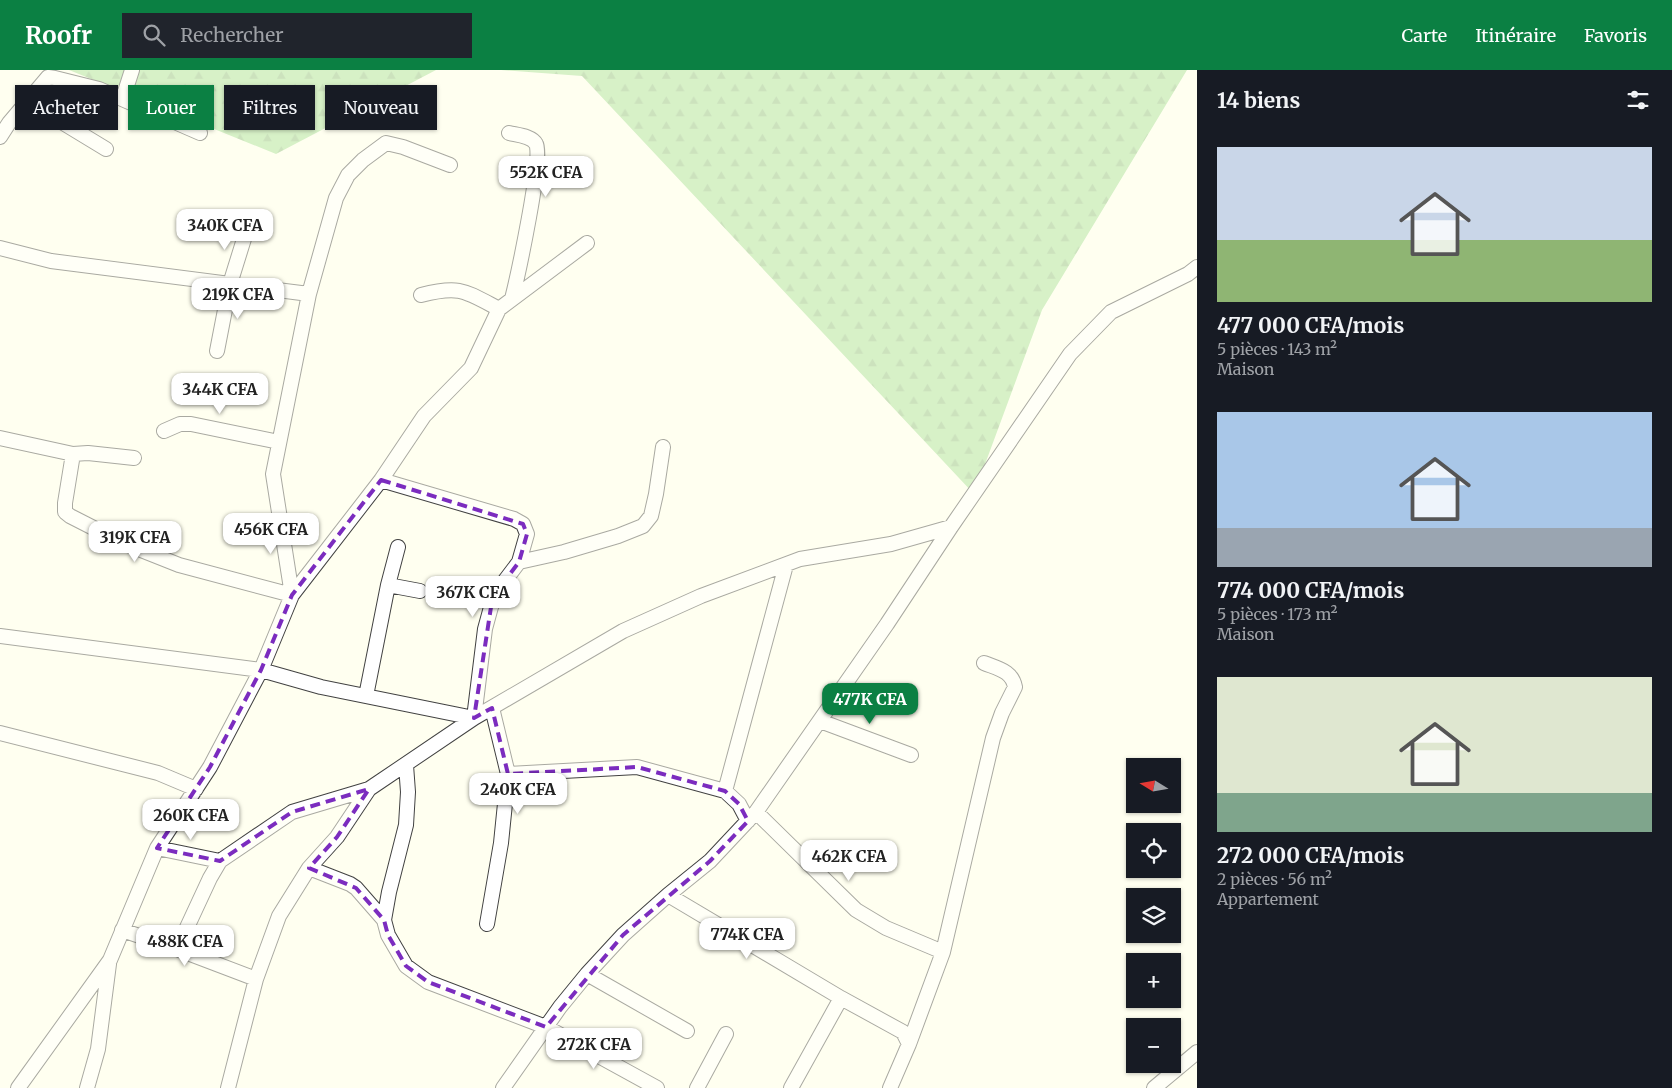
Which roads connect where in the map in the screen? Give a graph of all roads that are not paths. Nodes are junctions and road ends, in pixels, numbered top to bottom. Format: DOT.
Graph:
graph roads {
  1 [pos="132,70"];
  2 [pos="41,85"];
  3 [pos="83,85"];
  4 [pos="118,96"];
  5 [pos="123,98"];
  6 [pos="15,118"];
  7 [pos="74,130"];
  8 [pos="508,133"];
  9 [pos="200,134"];
  10 [pos="0,137"];
  11 [pos="106,149"];
  12 [pos="450,165"];
  13 [pos="248,226"];
  14 [pos="587,243"];
  15 [pos="0,248"];
  16 [pos="1197,267"];
  17 [pos="230,284"];
  18 [pos="309,294"];
  19 [pos="420,295"];
  20 [pos="512,299"];
  21 [pos="500,309"];
  22 [pos="217,351"];
  23 [pos="164,432"];
  24 [pos="0,438"];
  25 [pos="279,442"];
  26 [pos="663,447"];
  27 [pos="73,454"];
  28 [pos="134,458"];
  29 [pos="381,480"];
  30 [pos="951,527"];
  31 [pos="398,547"];
  32 [pos="519,562"];
  33 [pos="786,565"];
  34 [pos="388,585"];
  35 [pos="420,591"];
  36 [pos="292,595"];
  37 [pos="0,636"];
  38 [pos="984,663"];
  39 [pos="261,670"];
  40 [pos="366,696"];
  41 [pos="492,708"];
  42 [pos="474,718"];
  43 [pos="820,721"];
  44 [pos="0,733"];
  45 [pos="911,755"];
  46 [pos="406,765"];
  47 [pos="508,774"];
  48 [pos="196,789"];
  49 [pos="370,789"];
  50 [pos="725,791"];
  51 [pos="752,816"];
  52 [pos="158,848"];
  53 [pos="220,861"];
  54 [pos="309,868"];
  55 [pos="668,895"];
  56 [pos="384,920"];
  57 [pos="488,924"];
  58 [pos="122,930"];
  59 [pos="178,949"];
  60 [pos="943,952"];
  61 [pos="110,960"];
  62 [pos="587,974"];
  63 [pos="256,979"];
  64 [pos="841,998"];
  65 [pos="546,1027"];
  66 [pos="687,1031"];
  67 [pos="726,1034"];
  68 [pos="909,1044"];
  69 [pos="1197,1052"];
  70 [pos="18,1088"];
  71 [pos="87,1088"];
  72 [pos="228,1088"];
  73 [pos="504,1088"];
  74 [pos="656,1088"];
  75 [pos="697,1088"];
  76 [pos="791,1088"];
  77 [pos="890,1088"];
  78 [pos="1154,1088"];
  1 -- 5 [label="street"];
  2 -- 3 [label="street"];
  4 -- 5 [label="street"];
  5 -- 9 [label="street"];
  6 -- 10 [label="street"];
  7 -- 11 [label="street"];
  8 -- 20 [label="street"];
  12 -- 18 [label="street"];
  13 -- 17 [label="street"];
  14 -- 20 [label="street"];
  15 -- 17 [label="street"];
  16 -- 30 [label="street"];
  17 -- 18 [label="street"];
  17 -- 22 [label="street"];
  18 -- 25 [label="street"];
  19 -- 21 [label="street"];
  20 -- 21 [label="street"];
  21 -- 29 [label="street"];
  23 -- 25 [label="street"];
  24 -- 27 [label="street"];
  25 -- 36 [label="street"];
  26 -- 32 [label="street"];
  27 -- 28 [label="street"];
  27 -- 36 [label="street"];
  29 -- 32 [label="street"];
  29 -- 36 [label="street"];
  30 -- 33 [label="street"];
  30 -- 43 [label="street"];
  31 -- 34 [label="street"];
  32 -- 42 [label="street"];
  33 -- 41 [label="street"];
  33 -- 50 [label="street"];
  34 -- 35 [label="street"];
  34 -- 40 [label="street"];
  36 -- 39 [label="street"];
  37 -- 39 [label="street"];
  38 -- 60 [label="street"];
  39 -- 40 [label="street"];
  39 -- 48 [label="street"];
  40 -- 42 [label="street"];
  41 -- 42 [label="street"];
  41 -- 47 [label="street"];
  42 -- 46 [label="street"];
  43 -- 45 [label="street"];
  43 -- 51 [label="street"];
  44 -- 48 [label="street"];
  46 -- 49 [label="street"];
  46 -- 56 [label="street"];
  47 -- 50 [label="street"];
  47 -- 57 [label="street"];
  48 -- 52 [label="street"];
  49 -- 53 [label="street"];
  49 -- 54 [label="street"];
  50 -- 51 [label="street"];
  51 -- 55 [label="street"];
  51 -- 60 [label="street"];
  52 -- 53 [label="street"];
  52 -- 58 [label="street"];
  53 -- 59 [label="street"];
  54 -- 56 [label="street"];
  54 -- 63 [label="street"];
  55 -- 62 [label="street"];
  55 -- 64 [label="street"];
  56 -- 65 [label="street"];
  58 -- 59 [label="street"];
  58 -- 61 [label="street"];
  59 -- 63 [label="street"];
  60 -- 68 [label="street"];
  61 -- 70 [label="street"];
  61 -- 71 [label="street"];
  62 -- 65 [label="street"];
  62 -- 66 [label="street"];
  63 -- 72 [label="street"];
  64 -- 68 [label="street"];
  64 -- 76 [label="street"];
  65 -- 73 [label="street"];
  65 -- 74 [label="street"];
  67 -- 75 [label="street"];
  68 -- 77 [label="street"];
  69 -- 78 [label="street"];
}
